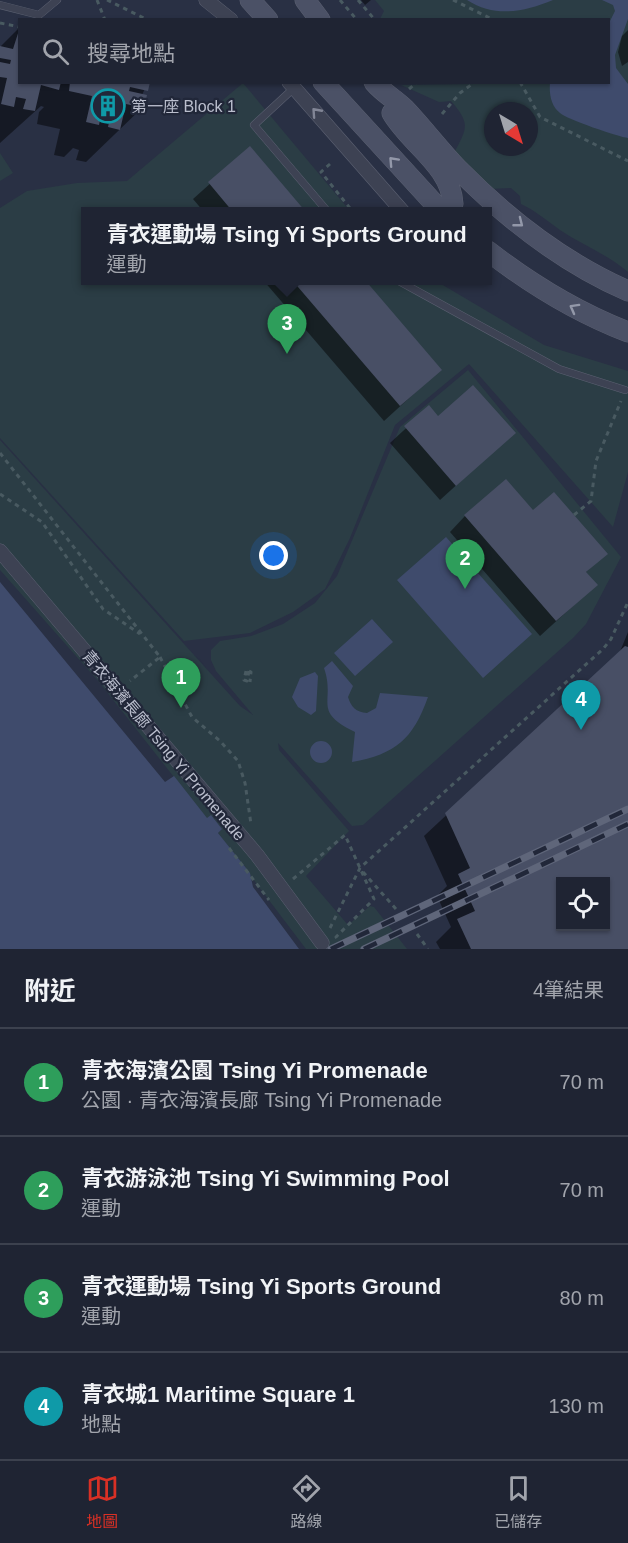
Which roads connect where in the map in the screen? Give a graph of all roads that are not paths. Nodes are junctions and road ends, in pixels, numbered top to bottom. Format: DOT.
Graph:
graph roads {
  1 [pos="57,0"];
  2 [pos="206,0"];
  3 [pos="250,0"];
  4 [pos="305,0"];
  5 [pos="0,5"];
  6 [pos="228,18"];
  7 [pos="266,18"];
  8 [pos="318,18"];
  9 [pos="325,84"];
  10 [pos="292,85"];
  11 [pos="380,89"];
  12 [pos="324,207"];
  13 [pos="399,207"];
  14 [pos="439,207"];
  15 [pos="450,207"];
  16 [pos="492,254"];
  17 [pos="406,285"];
  18 [pos="628,291"];
  19 [pos="628,332"];
  20 [pos="625,390"];
  21 [pos="0,551"];
  22 [pos="322,943"];
  1 -- 5 [label="lane"];
  2 -- 6 [label="street"];
  3 -- 7 [label="main road"];
  4 -- 8 [label="main road"];
  14 -- 9 [label="main road, one-way"];
  10 -- 12 [label="lane"];
  13 -- 10 [label="street, one-way"];
  11 -- 15 [label="main road"];
  11 -- 18 [label="main road, one-way"];
  19 -- 16 [label="main road, one-way"];
  17 -- 20 [label="lane"];
  21 -- 22 [label="street, 青衣海濱長廊 Tsing Yi Promenade"];
}
